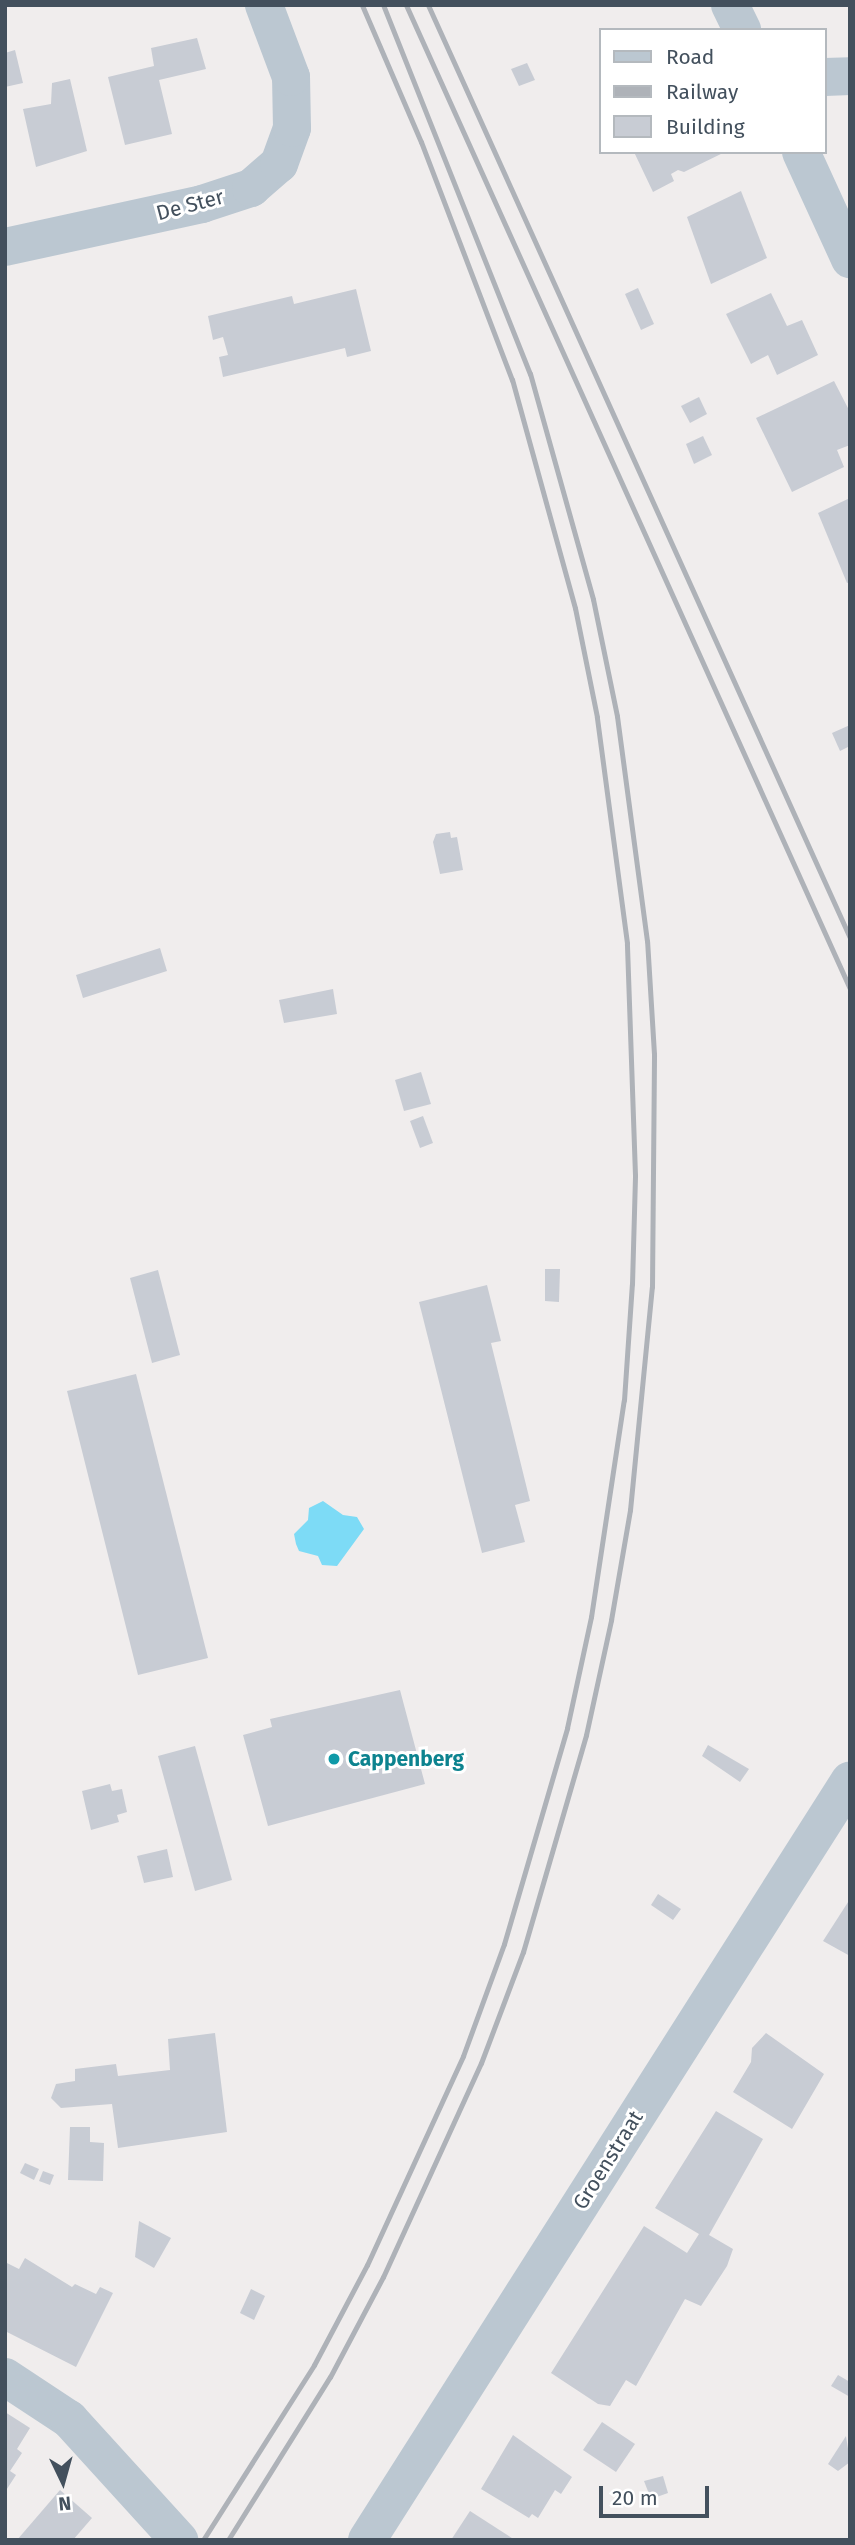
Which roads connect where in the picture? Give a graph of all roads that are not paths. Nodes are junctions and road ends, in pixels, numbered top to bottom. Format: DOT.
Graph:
graph roads {
  1 [pos="264,5"];
  2 [pos="730,5"];
  3 [pos="741,28"];
  4 [pos="850,76"];
  5 [pos="827,77"];
  6 [pos="802,154"];
  7 [pos="5,247"];
  8 [pos="850,259"];
  9 [pos="850,1780"];
  10 [pos="5,2377"];
  11 [pos="170,2527"];
  12 [pos="367,2540"];
  1 -- 7 [label="street, De Ster"];
  2 -- 3 [label="street"];
  4 -- 5 [label="street"];
  6 -- 8 [label="street"];
  9 -- 12 [label="street, Groenstraat"];
  10 -- 11 [label="street"];
}
